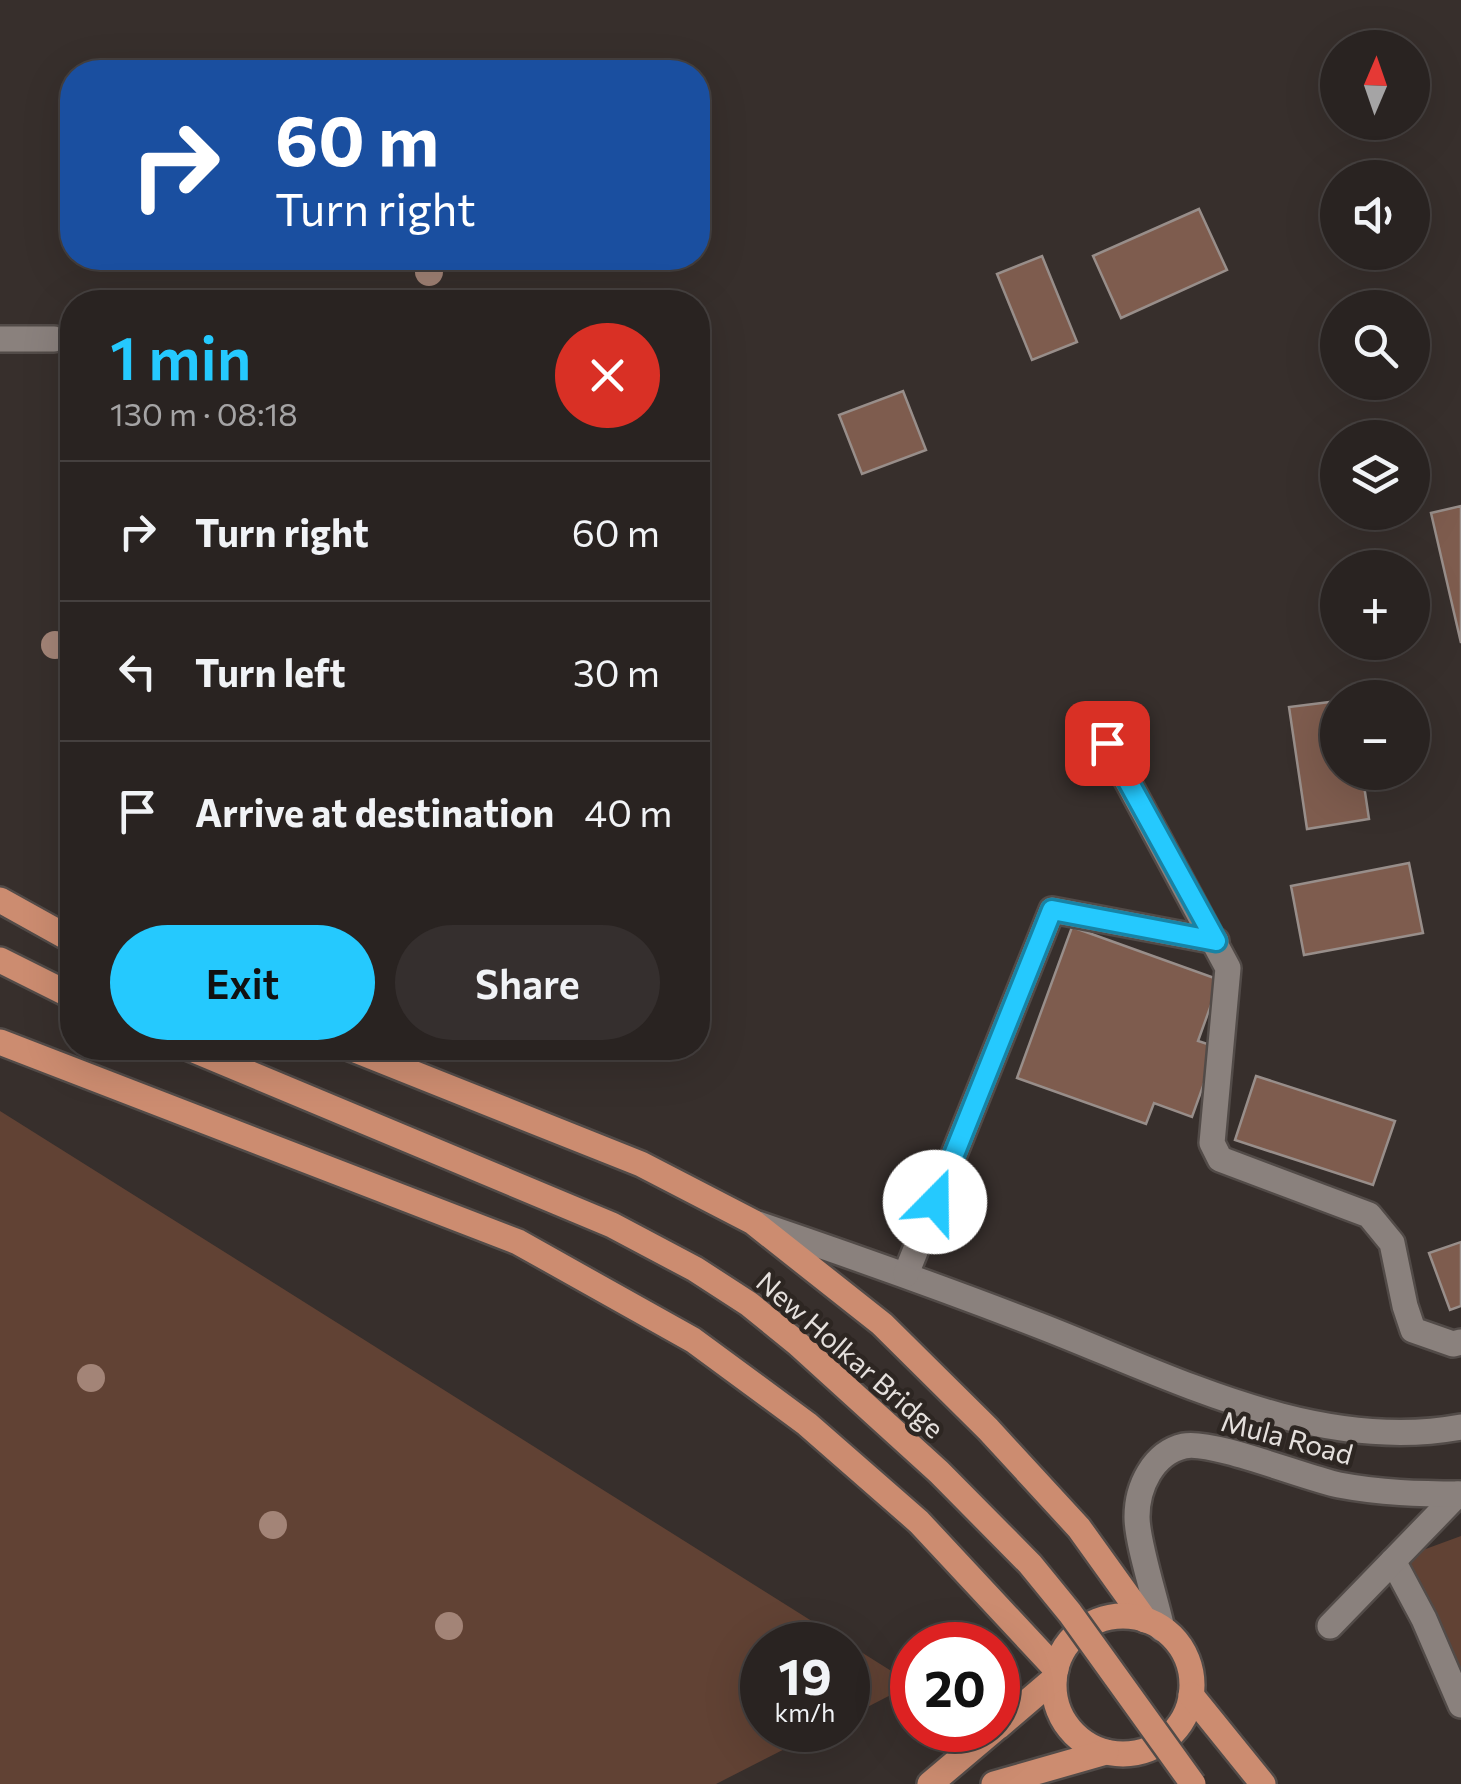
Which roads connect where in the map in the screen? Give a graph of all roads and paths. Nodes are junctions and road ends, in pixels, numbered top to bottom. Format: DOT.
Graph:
graph roads {
  1 [pos="0,339"];
  2 [pos="54,339"];
  3 [pos="1107,743"];
  4 [pos="0,900"];
  5 [pos="60,933"];
  6 [pos="1216,941"];
  7 [pos="0,960"];
  8 [pos="60,990"];
  9 [pos="0,1042"];
  10 [pos="217,1060"];
  11 [pos="380,1060"];
  12 [pos="754,1222"];
  13 [pos="906,1274"];
  14 [pos="1461,1342"];
  15 [pos="1461,1427"];
  16 [pos="1459,1494"];
  17 [pos="1393,1561"];
  18 [pos="1154,1624"];
  19 [pos="1330,1626"];
  20 [pos="1055,1674"];
  21 [pos="1191,1695"];
  22 [pos="1461,1705"];
  23 [pos="1020,1706"];
  24 [pos="968,1752"];
  25 [pos="1106,1752"];
  26 [pos="930,1784"];
  27 [pos="994,1784"];
  28 [pos="1193,1784"];
  29 [pos="1264,1784"];
  1 -- 2 [label="street"];
  3 -- 6 [label="street"];
  4 -- 5 [label="main road"];
  6 -- 13 [label="street"];
  6 -- 14 [label="street"];
  7 -- 8 [label="main road"];
  9 -- 20 [label="main road"];
  10 -- 28 [label="main road, New Holkar Bridge, bridge"];
  11 -- 12 [label="main road"];
  12 -- 13 [label="street"];
  12 -- 18 [label="main road"];
  13 -- 15 [label="street"];
  16 -- 17 [label="street"];
  16 -- 18 [label="street, Mula Road"];
  17 -- 19 [label="street"];
  17 -- 22 [label="street"];
  18 -- 20 [label="main road"];
  18 -- 21 [label="main road"];
  20 -- 23 [label="main road"];
  20 -- 25 [label="main road"];
  21 -- 25 [label="main road"];
  21 -- 29 [label="main road"];
  24 -- 26 [label="main road"];
  25 -- 27 [label="main road"];
}
